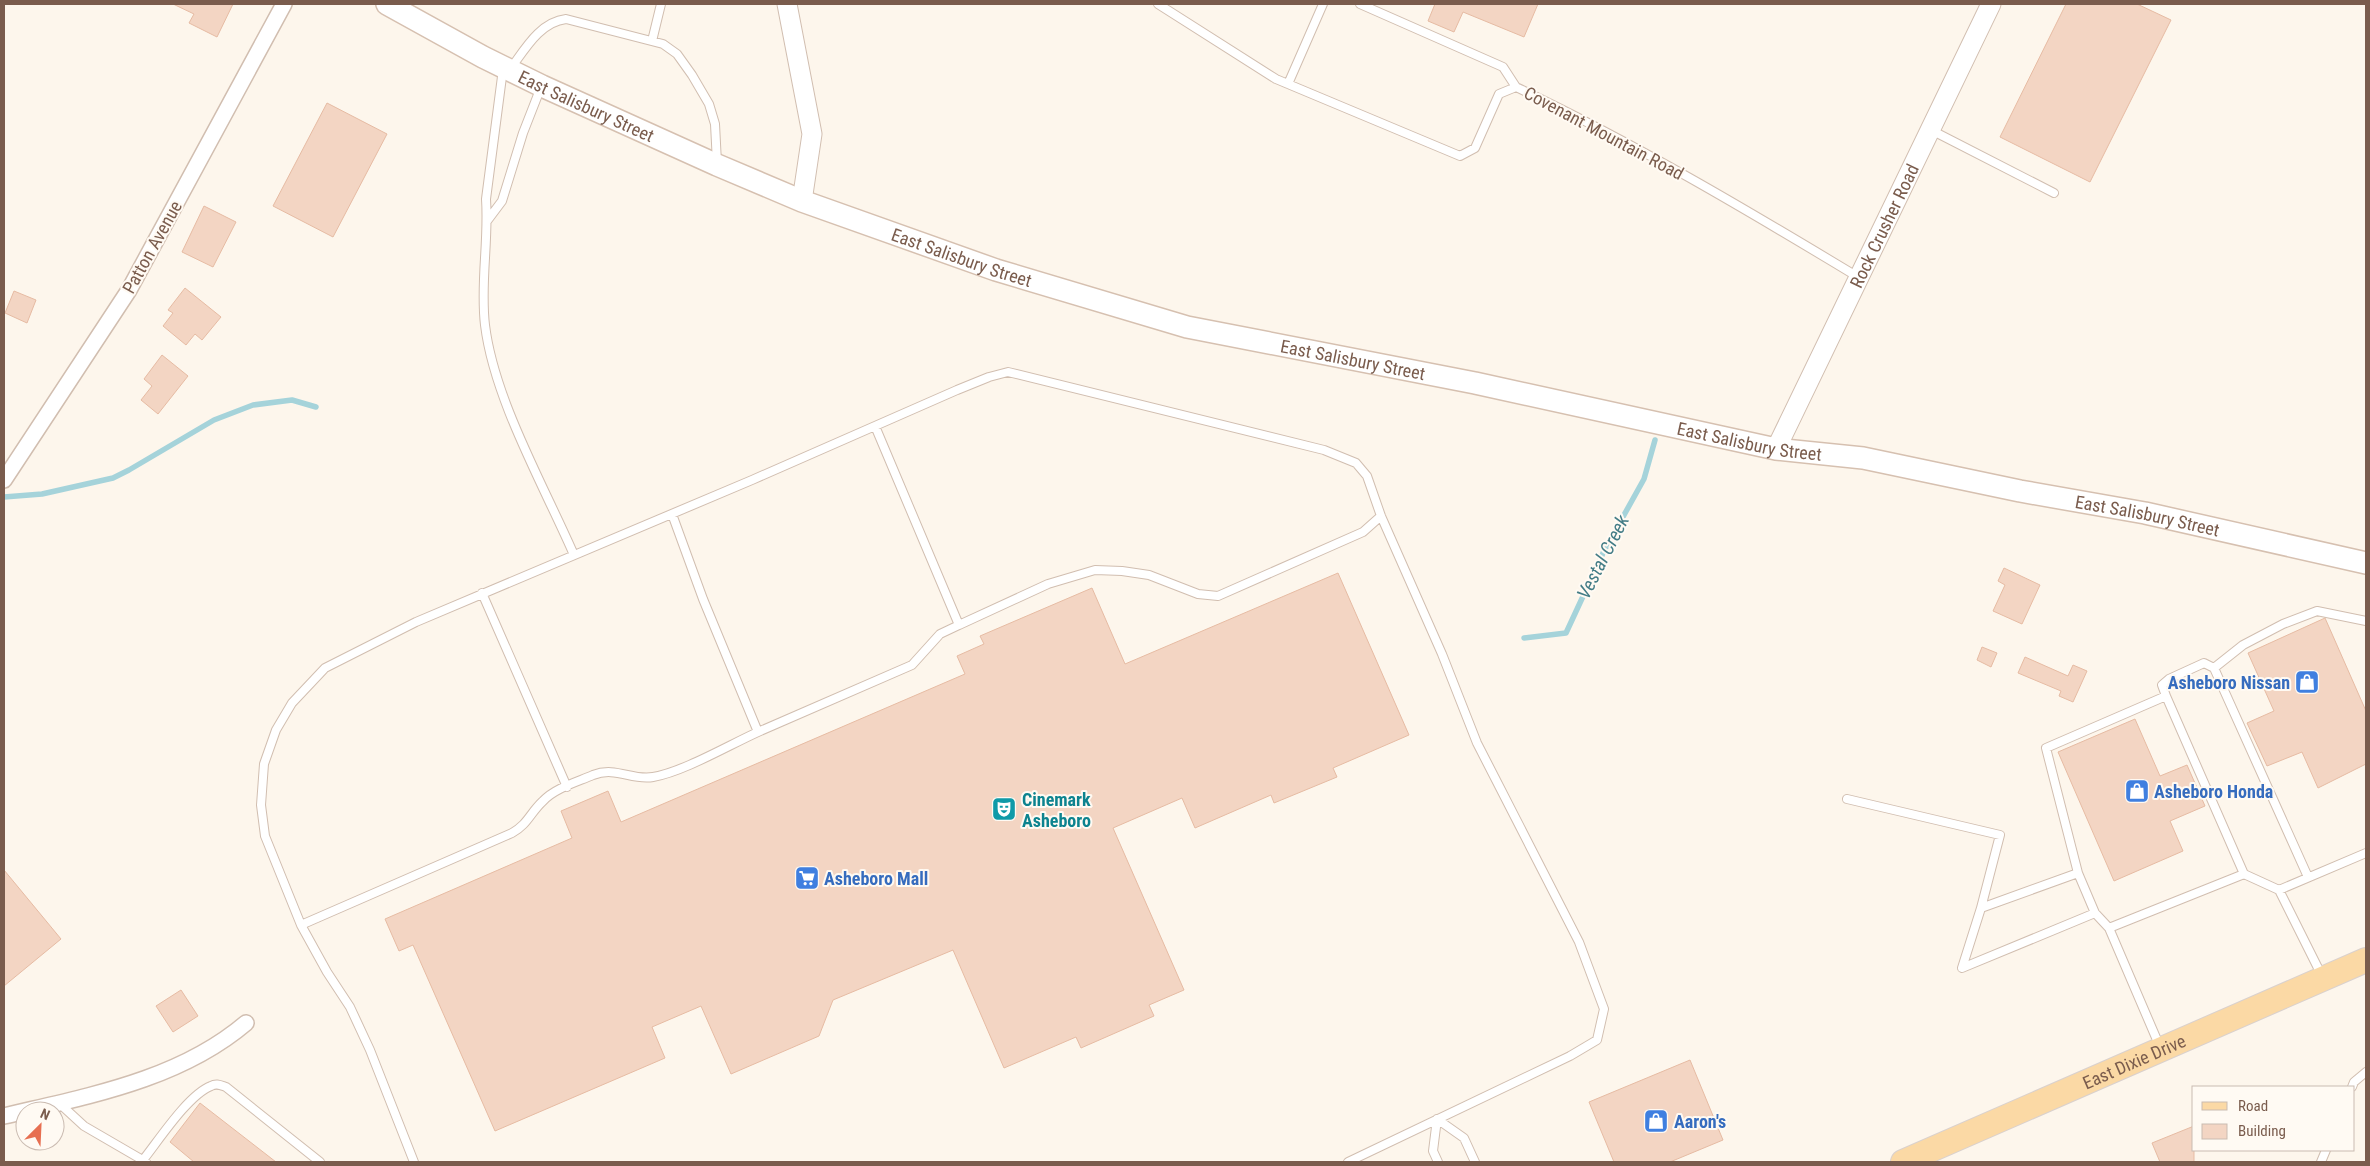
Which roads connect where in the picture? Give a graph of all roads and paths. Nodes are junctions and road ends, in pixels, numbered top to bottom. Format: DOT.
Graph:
graph roads {
  1 [pos="284,4"];
  2 [pos="387,4"];
  3 [pos="661,4"];
  4 [pos="787,4"];
  5 [pos="1158,4"];
  6 [pos="1323,4"];
  7 [pos="1360,4"];
  8 [pos="1991,4"];
  9 [pos="652,41"];
  10 [pos="507,69"];
  11 [pos="1288,84"];
  12 [pos="542,86"];
  13 [pos="1516,87"];
  14 [pos="1931,130"];
  15 [pos="717,166"];
  16 [pos="2054,193"];
  17 [pos="802,201"];
  18 [pos="487,221"];
  19 [pos="1859,277"];
  20 [pos="875,426"];
  21 [pos="1776,449"];
  22 [pos="4,480"];
  23 [pos="672,514"];
  24 [pos="1381,516"];
  25 [pos="574,555"];
  26 [pos="2366,563"];
  27 [pos="482,593"];
  28 [pos="2366,621"];
  29 [pos="959,625"];
  30 [pos="2214,668"];
  31 [pos="2166,696"];
  32 [pos="758,732"];
  33 [pos="567,787"];
  34 [pos="1847,799"];
  35 [pos="2366,853"];
  36 [pos="2078,873"];
  37 [pos="2244,874"];
  38 [pos="2308,877"];
  39 [pos="2279,890"];
  40 [pos="1981,908"];
  41 [pos="2095,913"];
  42 [pos="301,925"];
  43 [pos="2108,928"];
  44 [pos="2366,960"];
  45 [pos="2324,980"];
  46 [pos="246,1023"];
  47 [pos="2161,1049"];
  48 [pos="2366,1072"];
  49 [pos="2352,1086"];
  50 [pos="65,1101"];
  51 [pos="65,1109"];
  52 [pos="1437,1119"];
  53 [pos="145,1161"];
  54 [pos="320,1162"];
  55 [pos="414,1162"];
  56 [pos="1348,1162"];
  57 [pos="1438,1162"];
  58 [pos="1475,1162"];
  59 [pos="1903,1162"];
  1 -- 22 [label="street, Patton Avenue"];
  2 -- 10 [label="main road, East Salisbury Street"];
  3 -- 9 [label="lane"];
  4 -- 17 [label="street"];
  5 -- 11 [label="lane, Covenant Mountain Road"];
  6 -- 11 [label="lane"];
  7 -- 13 [label="lane"];
  8 -- 14 [label="street, Rock Crusher Road"];
  9 -- 10 [label="lane"];
  9 -- 15 [label="lane"];
  10 -- 12 [label="main road, East Salisbury Street"];
  10 -- 18 [label="lane"];
  11 -- 13 [label="lane, Covenant Mountain Road"];
  12 -- 15 [label="main road, East Salisbury Street"];
  12 -- 18 [label="lane"];
  13 -- 19 [label="lane, Covenant Mountain Road"];
  14 -- 16 [label="lane"];
  14 -- 19 [label="street, Rock Crusher Road"];
  15 -- 17 [label="main road, East Salisbury Street"];
  17 -- 21 [label="main road, East Salisbury Street"];
  18 -- 25 [label="lane"];
  19 -- 21 [label="street, Rock Crusher Road"];
  20 -- 23 [label="lane"];
  20 -- 24 [label="lane"];
  20 -- 29 [label="lane"];
  21 -- 26 [label="main road, East Salisbury Street"];
  23 -- 25 [label="lane"];
  23 -- 32 [label="lane"];
  24 -- 29 [label="lane"];
  24 -- 52 [label="lane"];
  25 -- 27 [label="lane"];
  27 -- 33 [label="lane"];
  27 -- 42 [label="lane"];
  28 -- 30 [label="lane"];
  29 -- 32 [label="lane"];
  30 -- 31 [label="lane"];
  30 -- 38 [label="lane"];
  31 -- 36 [label="lane"];
  31 -- 37 [label="lane"];
  32 -- 33 [label="lane"];
  33 -- 42 [label="lane"];
  34 -- 40 [label="lane"];
  35 -- 38 [label="lane"];
  36 -- 40 [label="lane"];
  36 -- 41 [label="lane"];
  37 -- 39 [label="lane"];
  37 -- 43 [label="lane"];
  38 -- 39 [label="lane"];
  39 -- 45 [label="lane"];
  40 -- 41 [label="lane"];
  41 -- 43 [label="lane"];
  42 -- 55 [label="lane"];
  43 -- 47 [label="lane"];
  44 -- 45 [label="main road, East Dixie Drive"];
  45 -- 47 [label="main road, East Dixie Drive"];
  46 -- 50 [label="street"];
  47 -- 59 [label="main road, East Dixie Drive"];
  48 -- 49 [label="lane"];
  51 -- 53 [label="lane"];
  52 -- 56 [label="lane"];
  52 -- 57 [label="lane"];
  52 -- 58 [label="lane"];
  53 -- 54 [label="lane"];
}
